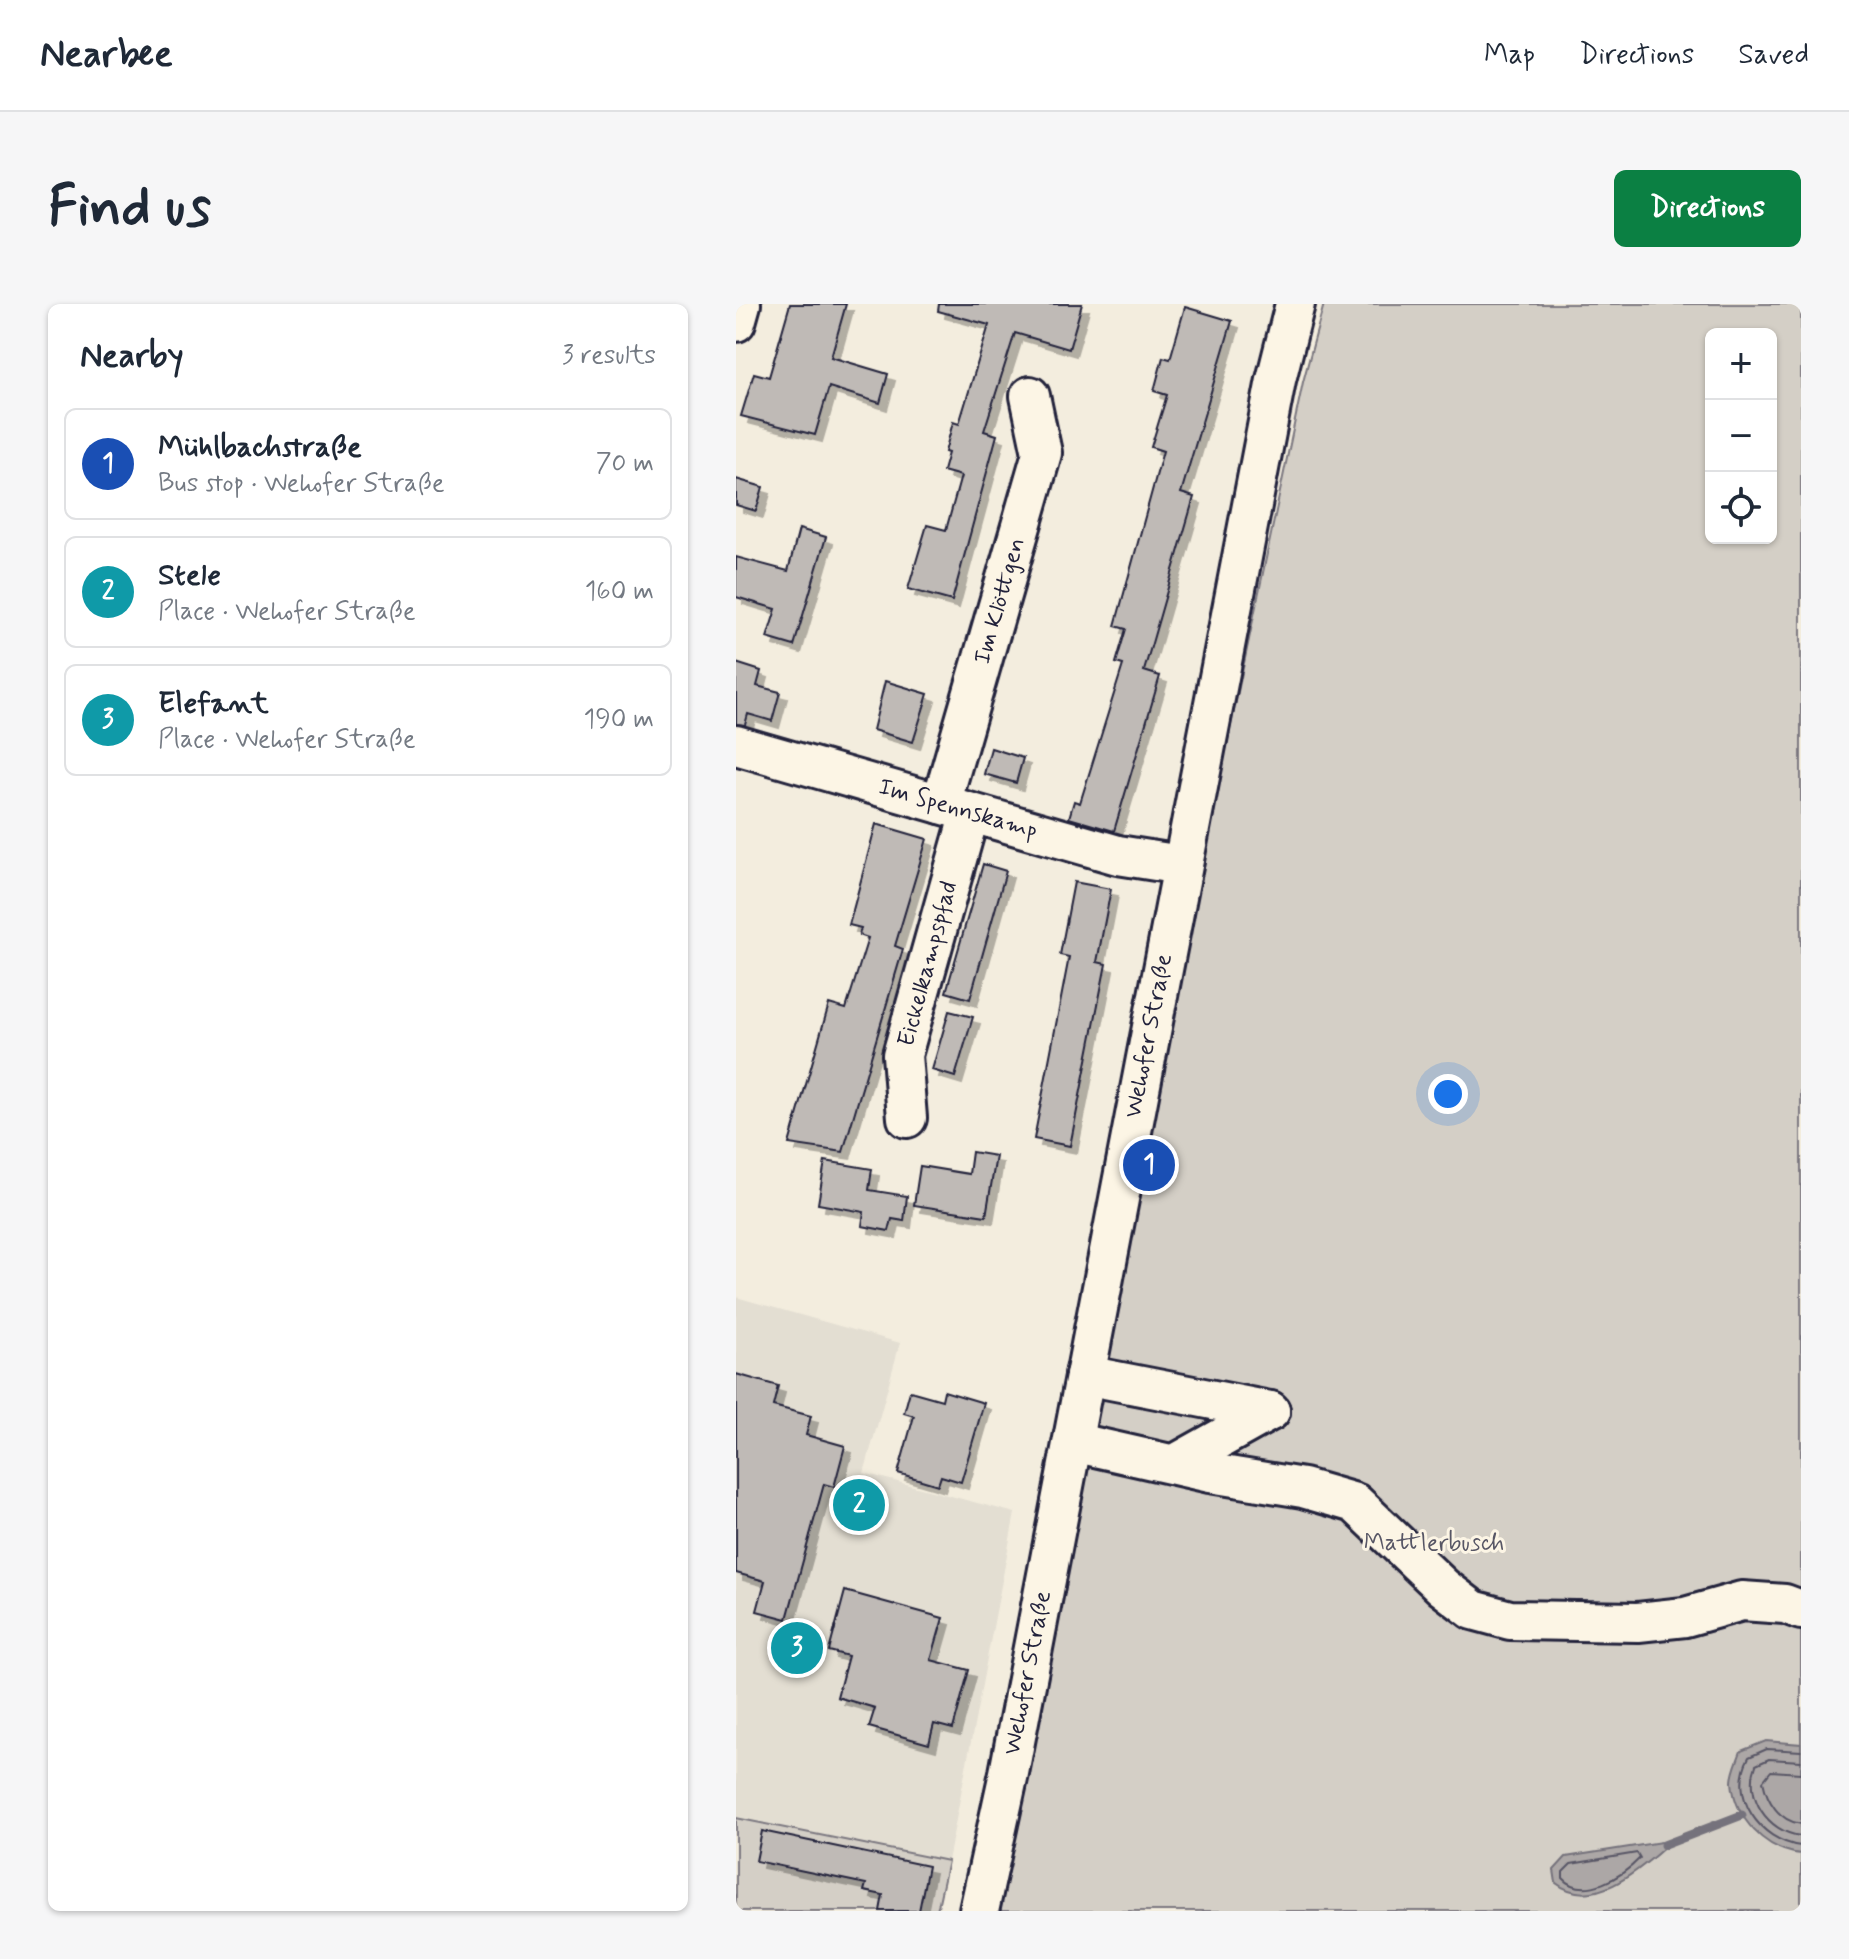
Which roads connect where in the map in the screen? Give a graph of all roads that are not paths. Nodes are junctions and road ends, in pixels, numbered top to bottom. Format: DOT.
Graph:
graph roads {
  1 [pos="741,304"];
  2 [pos="1295,304"];
  3 [pos="736,322"];
  4 [pos="1030,396"];
  5 [pos="736,745"];
  6 [pos="956,809"];
  7 [pos="1181,865"];
  8 [pos="907,1118"];
  9 [pos="1085,1375"];
  10 [pos="1073,1442"];
  11 [pos="1175,1464"];
  12 [pos="1801,1610"];
  13 [pos="979,1911"];
  1 -- 3 [label="street"];
  2 -- 7 [label="street, Wehofer Straße"];
  4 -- 6 [label="street, Im Klöttgen"];
  5 -- 6 [label="street, Im Spennskamp"];
  6 -- 7 [label="street, Im Spennskamp"];
  6 -- 8 [label="street, Eickelkampspfad"];
  7 -- 9 [label="street, Wehofer Straße"];
  9 -- 10 [label="street, Wehofer Straße"];
  9 -- 11 [label="street"];
  10 -- 11 [label="street"];
  10 -- 13 [label="street, Wehofer Straße"];
  11 -- 12 [label="street"];
}
